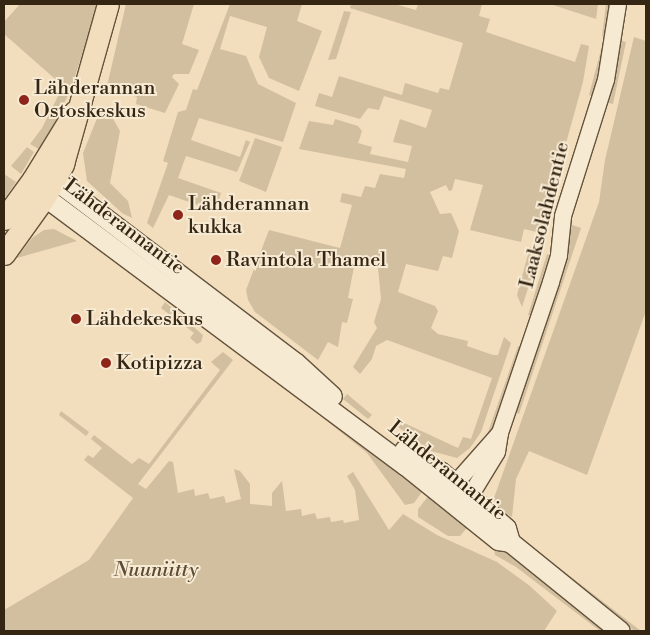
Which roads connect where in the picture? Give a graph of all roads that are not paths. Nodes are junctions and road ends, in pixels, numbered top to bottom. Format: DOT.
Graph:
graph roads {
  1 [pos="108,4"];
  2 [pos="618,4"];
  3 [pos="81,101"];
  4 [pos="33,179"];
  5 [pos="50,188"];
  6 [pos="4,219"];
  7 [pos="4,254"];
  8 [pos="500,433"];
  9 [pos="450,490"];
  10 [pos="466,503"];
  11 [pos="620,631"];
  1 -- 3 [label="main road"];
  2 -- 8 [label="street, Laaksolahdentie"];
  3 -- 4 [label="main road"];
  3 -- 5 [label="main road"];
  4 -- 5 [label="main road, Lähderannantie"];
  4 -- 6 [label="main road"];
  5 -- 7 [label="main road"];
  5 -- 9 [label="main road, Lähderannantie"];
  8 -- 9 [label="street, Laaksolahdentie"];
  8 -- 10 [label="street, Laaksolahdentie"];
  9 -- 10 [label="main road, Lähderannantie"];
  10 -- 11 [label="main road, Lähderannantie"];
}
